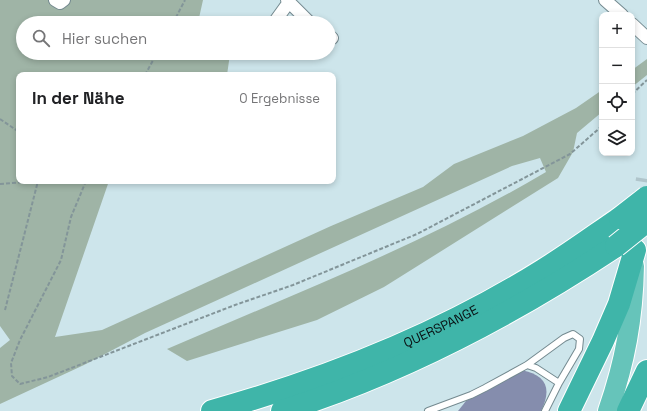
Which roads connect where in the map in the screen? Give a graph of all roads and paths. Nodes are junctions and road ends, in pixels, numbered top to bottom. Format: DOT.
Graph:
graph roads {
  1 [pos="55,0"];
  2 [pos="64,0"];
  3 [pos="185,0"];
  4 [pos="604,0"];
  5 [pos="288,1"];
  6 [pos="618,12"];
  7 [pos="177,16"];
  8 [pos="279,16"];
  9 [pos="303,16"];
  10 [pos="635,27"];
  11 [pos="647,38"];
  12 [pos="152,60"];
  13 [pos="146,72"];
  14 [pos="647,80"];
  15 [pos="635,91"];
  16 [pos="0,119"];
  17 [pos="599,129"];
  18 [pos="16,130"];
  19 [pos="16,183"];
  20 [pos="0,184"];
  21 [pos="37,184"];
  22 [pos="85,184"];
  23 [pos="647,198"];
  24 [pos="647,221"];
  25 [pos="626,248"];
  26 [pos="5,310"];
  27 [pos="527,365"];
  28 [pos="647,371"];
  29 [pos="559,383"];
  30 [pos="446,408"];
  31 [pos="212,411"];
  32 [pos="282,411"];
  33 [pos="428,411"];
  34 [pos="545,411"];
  35 [pos="569,411"];
  36 [pos="608,411"];
  37 [pos="628,411"];
  1 -- 2 [label="street"];
  3 -- 7 [label="path"];
  4 -- 6 [label="street"];
  5 -- 8 [label="street"];
  5 -- 9 [label="street"];
  10 -- 11 [label="street"];
  12 -- 13 [label="path"];
  14 -- 15 [label="path"];
  16 -- 18 [label="path"];
  17 -- 22 [label="path"];
  19 -- 20 [label="path"];
  21 -- 26 [label="path"];
  23 -- 31 [label="highway, QUERSPANGE, bridge"];
  24 -- 25 [label="highway, QUERSPANGE, bridge"];
  25 -- 32 [label="highway, QUERSPANGE"];
  25 -- 35 [label="highway"];
  25 -- 36 [label="highway"];
  27 -- 29 [label="lane"];
  27 -- 29 [label="lane"];
  27 -- 30 [label="lane"];
  28 -- 37 [label="highway"];
  29 -- 34 [label="lane"];
  30 -- 33 [label="lane"];
}
